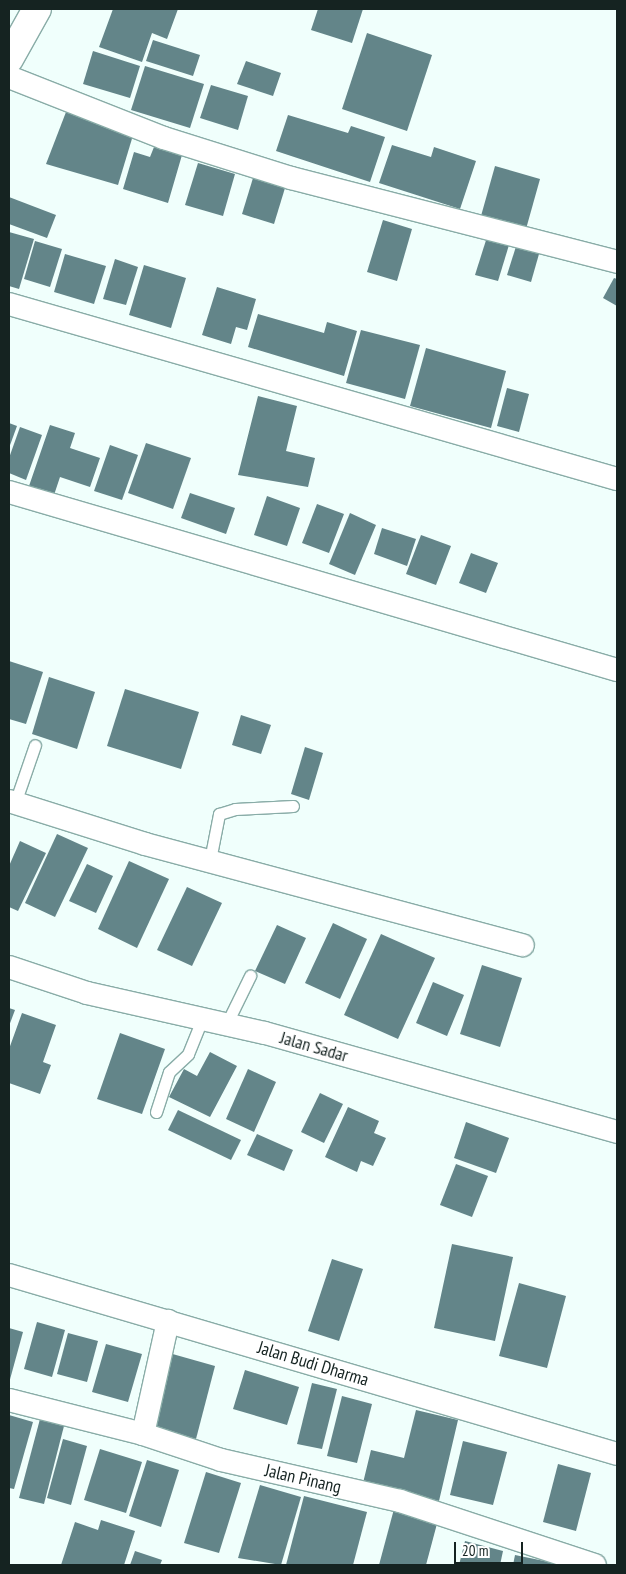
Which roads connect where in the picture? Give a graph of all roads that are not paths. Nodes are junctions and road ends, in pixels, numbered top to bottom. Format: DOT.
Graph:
graph roads {
  1 [pos="37,9"];
  2 [pos="9,59"];
  3 [pos="9,77"];
  4 [pos="617,262"];
  5 [pos="9,304"];
  6 [pos="617,479"];
  7 [pos="9,492"];
  8 [pos="617,670"];
  9 [pos="35,745"];
  10 [pos="12,802"];
  11 [pos="293,806"];
  12 [pos="210,860"];
  13 [pos="523,945"];
  14 [pos="9,967"];
  15 [pos="250,976"];
  16 [pos="202,1020"];
  17 [pos="226,1025"];
  18 [pos="156,1112"];
  19 [pos="617,1132"];
  20 [pos="9,1275"];
  21 [pos="168,1321"];
  22 [pos="9,1400"];
  23 [pos="143,1434"];
  24 [pos="617,1454"];
  25 [pos="595,1565"];
  1 -- 2 [label="street"];
  3 -- 4 [label="street"];
  5 -- 6 [label="street"];
  7 -- 8 [label="street"];
  9 -- 10 [label="lane"];
  10 -- 12 [label="street"];
  11 -- 12 [label="lane"];
  12 -- 13 [label="street"];
  14 -- 16 [label="street, Jalan Sadar"];
  15 -- 17 [label="lane"];
  16 -- 17 [label="street, Jalan Sadar"];
  16 -- 18 [label="lane"];
  17 -- 19 [label="street, Jalan Sadar"];
  20 -- 21 [label="street, Jalan Budi Dharma"];
  21 -- 23 [label="street"];
  21 -- 24 [label="street, Jalan Budi Dharma"];
  22 -- 23 [label="street, Jalan Pinang"];
  23 -- 25 [label="street, Jalan Pinang"];
}
